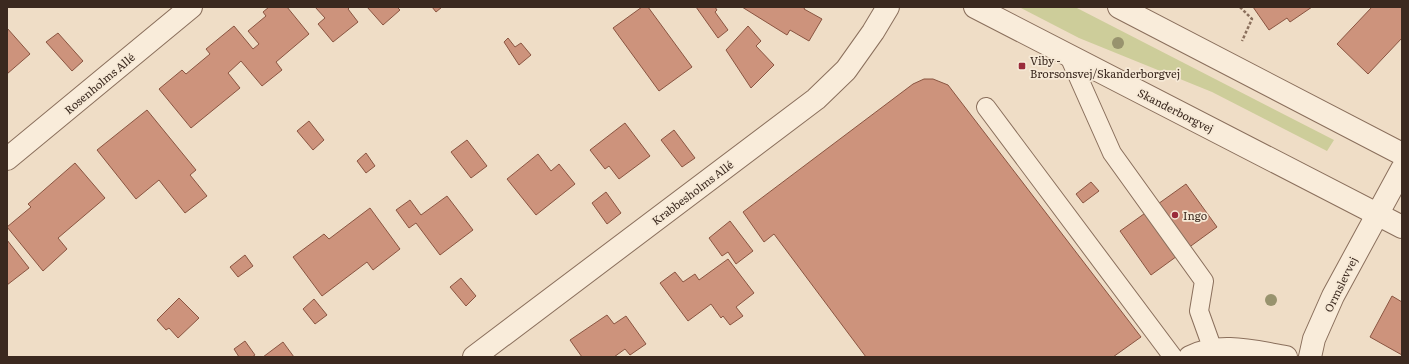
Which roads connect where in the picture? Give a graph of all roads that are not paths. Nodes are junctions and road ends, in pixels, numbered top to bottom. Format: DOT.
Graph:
graph roads {
  1 [pos="191,7"];
  2 [pos="888,7"];
  3 [pos="975,7"];
  4 [pos="1119,7"];
  5 [pos="1068,54"];
  6 [pos="986,107"];
  7 [pos="1402,154"];
  8 [pos="7,159"];
  9 [pos="1402,169"];
  10 [pos="1376,214"];
  11 [pos="1402,227"];
  12 [pos="1213,350"];
  13 [pos="474,357"];
  14 [pos="1173,357"];
  15 [pos="1190,357"];
  16 [pos="1286,357"];
  17 [pos="1310,357"];
  1 -- 8 [label="street, Rosenholms Allé"];
  2 -- 13 [label="street, Krabbesholms Allé"];
  3 -- 5 [label="street, Skanderborgvej"];
  4 -- 7 [label="street"];
  5 -- 10 [label="street, Skanderborgvej"];
  5 -- 12 [label="lane"];
  6 -- 14 [label="lane"];
  9 -- 10 [label="street"];
  10 -- 11 [label="street, Skanderborgvej"];
  10 -- 17 [label="street, Ormslevvej"];
  12 -- 15 [label="street"];
  12 -- 16 [label="street"];
}
